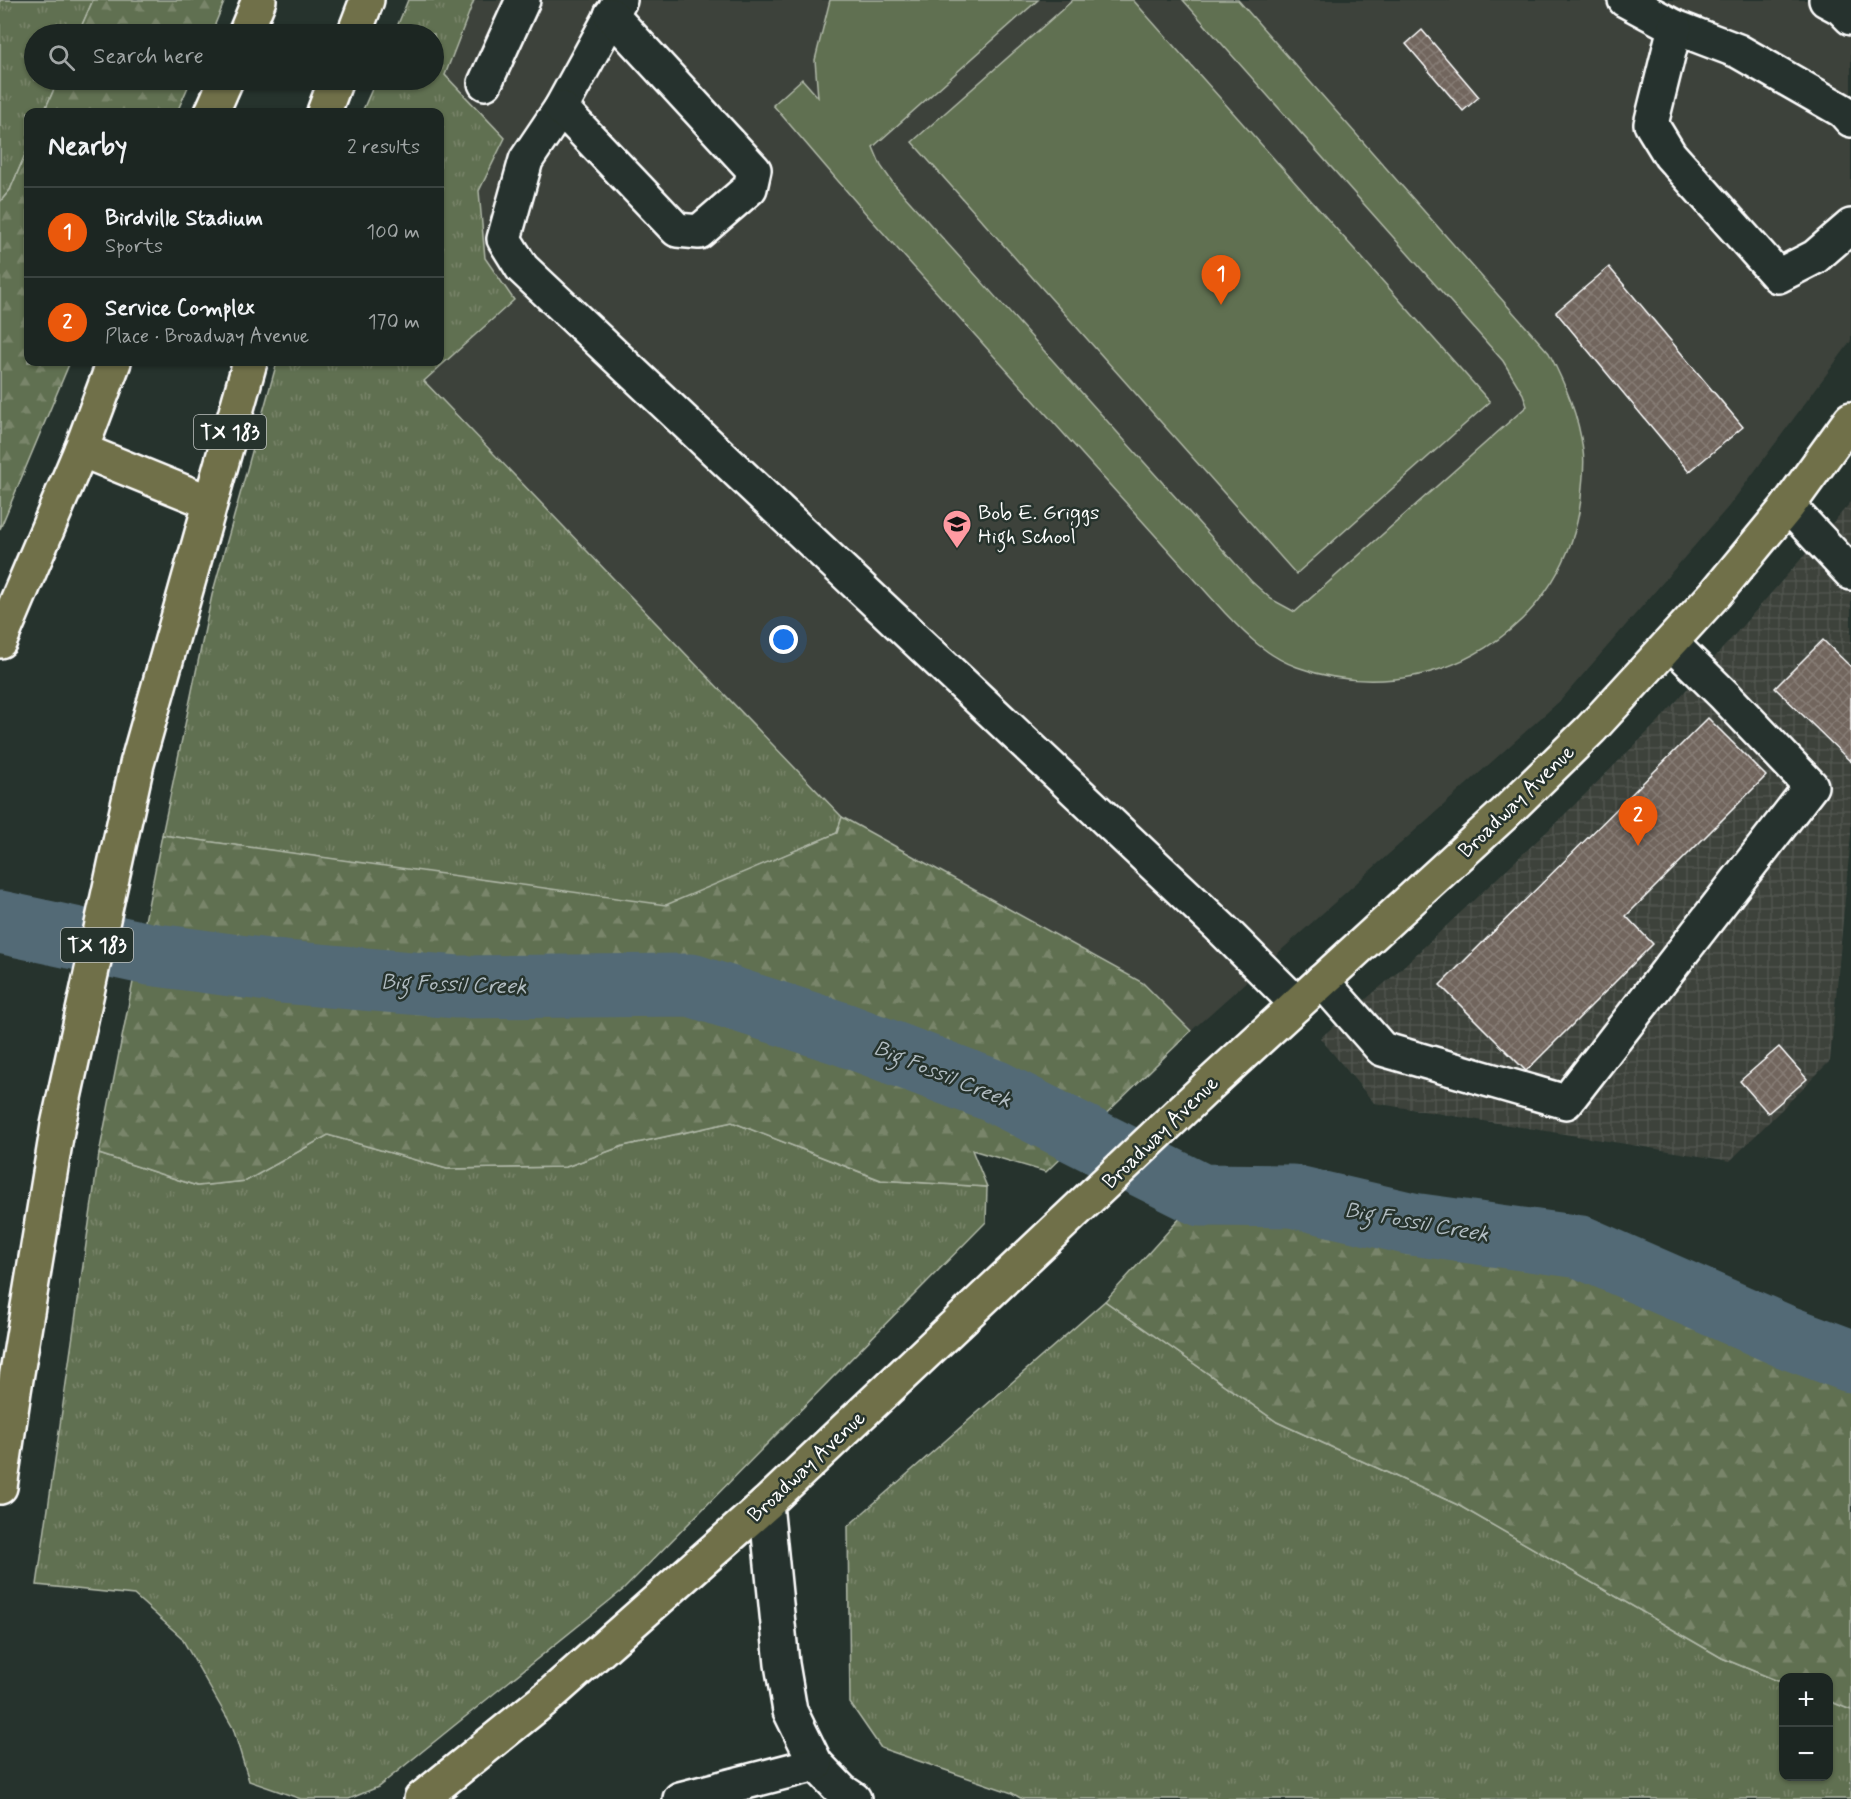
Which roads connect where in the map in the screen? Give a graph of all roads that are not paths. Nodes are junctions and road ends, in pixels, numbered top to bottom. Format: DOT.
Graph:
graph roads {
  1 [pos="259,0"];
  2 [pos="368,0"];
  3 [pos="523,0"];
  4 [pos="1624,0"];
  5 [pos="1826,0"];
  6 [pos="616,8"];
  7 [pos="1851,18"];
  8 [pos="249,24"];
  9 [pos="358,24"];
  10 [pos="1675,27"];
  11 [pos="484,83"];
  12 [pos="222,90"];
  13 [pos="332,90"];
  14 [pos="214,108"];
  15 [pos="326,108"];
  16 [pos="561,108"];
  17 [pos="1851,120"];
  18 [pos="1851,226"];
  19 [pos="112,366"];
  20 [pos="249,366"];
  21 [pos="1851,419"];
  22 [pos="81,450"];
  23 [pos="209,502"];
  24 [pos="1788,506"];
  25 [pos="1851,573"];
  26 [pos="0,642"];
  27 [pos="1671,644"];
  28 [pos="1322,981"];
  29 [pos="1298,1004"];
  30 [pos="14,1391"];
  31 [pos="0,1451"];
  32 [pos="0,1487"];
  33 [pos="766,1504"];
  34 [pos="816,1764"];
  35 [pos="729,1793"];
  36 [pos="421,1799"];
  37 [pos="680,1799"];
  38 [pos="854,1799"];
  1 -- 8 [label="main road"];
  2 -- 9 [label="main road"];
  3 -- 11 [label="street"];
  4 -- 10 [label="street"];
  5 -- 7 [label="street"];
  6 -- 16 [label="street"];
  6 -- 16 [label="street"];
  10 -- 17 [label="street"];
  10 -- 18 [label="street"];
  12 -- 14 [label="main road"];
  13 -- 15 [label="main road"];
  16 -- 29 [label="street"];
  19 -- 22 [label="main road"];
  20 -- 23 [label="main road, TX 183"];
  21 -- 24 [label="main road, Broadway Avenue"];
  22 -- 23 [label="main road"];
  22 -- 26 [label="main road"];
  23 -- 30 [label="main road, TX 183"];
  24 -- 25 [label="street"];
  24 -- 27 [label="main road, Broadway Avenue"];
  27 -- 28 [label="main road, Broadway Avenue"];
  27 -- 28 [label="street"];
  28 -- 29 [label="main road, Broadway Avenue"];
  29 -- 33 [label="main road, Broadway Avenue"];
  30 -- 31 [label="main road, TX 183"];
  30 -- 32 [label="main road"];
  33 -- 34 [label="street"];
  33 -- 36 [label="main road, Broadway Avenue"];
  34 -- 35 [label="street"];
  34 -- 38 [label="street"];
  35 -- 37 [label="street"];
}
